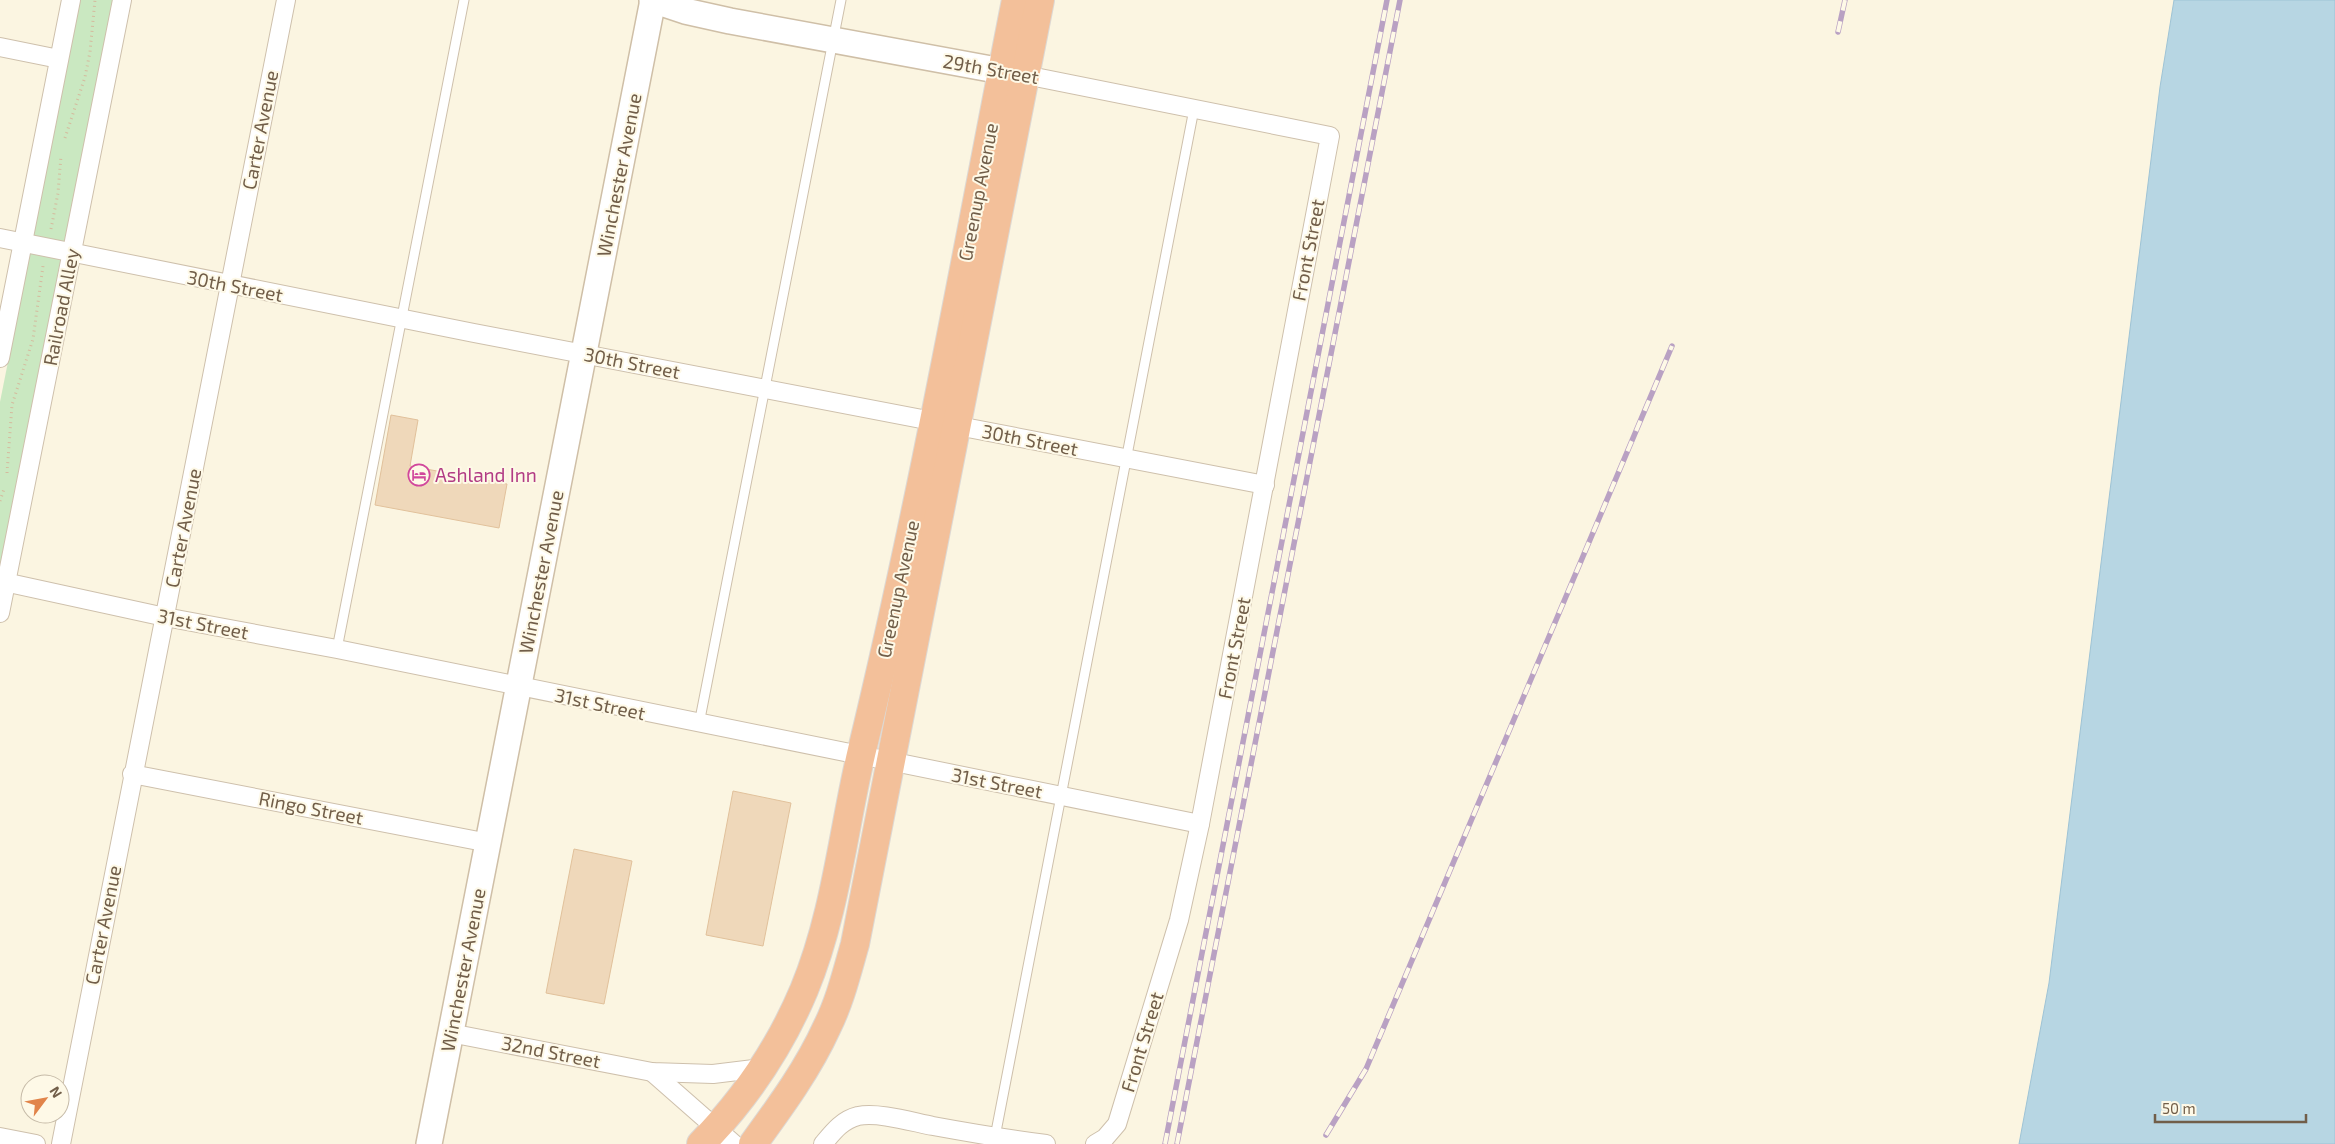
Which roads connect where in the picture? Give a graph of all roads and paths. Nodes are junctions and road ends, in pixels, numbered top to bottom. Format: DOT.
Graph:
graph roads {
  1 [pos="71,0"];
  2 [pos="95,0"];
  3 [pos="122,0"];
  4 [pos="286,0"];
  5 [pos="464,0"];
  6 [pos="652,0"];
  7 [pos="841,0"];
  8 [pos="1016,0"];
  9 [pos="1040,0"];
  10 [pos="834,40"];
  11 [pos="0,47"];
  12 [pos="59,59"];
  13 [pos="1014,73"];
  14 [pos="1194,108"];
  15 [pos="1330,136"];
  16 [pos="64,140"];
  17 [pos="61,154"];
  18 [pos="50,232"];
  19 [pos="0,238"];
  20 [pos="23,242"];
  21 [pos="72,252"];
  22 [pos="44,264"];
  23 [pos="230,285"];
  24 [pos="402,319"];
  25 [pos="584,353"];
  26 [pos="0,358"];
  27 [pos="764,389"];
  28 [pos="945,423"];
  29 [pos="1126,459"];
  30 [pos="1265,485"];
  31 [pos="0,502"];
  32 [pos="3,582"];
  33 [pos="0,614"];
  34 [pos="165,617"];
  35 [pos="337,650"];
  36 [pos="519,687"];
  37 [pos="699,724"];
  38 [pos="860,756"];
  39 [pos="891,762"];
  40 [pos="132,774"];
  41 [pos="1061,795"];
  42 [pos="1200,824"];
  43 [pos="489,843"];
  44 [pos="450,1033"];
  45 [pos="762,1068"];
  46 [pos="652,1072"];
  47 [pos="0,1137"];
  48 [pos="717,1139"];
  49 [pos="994,1141"];
  50 [pos="36,1144"];
  51 [pos="61,1144"];
  52 [pos="429,1144"];
  53 [pos="754,1144"];
  54 [pos="823,1144"];
  55 [pos="1046,1144"];
  56 [pos="1095,1144"];
  1 -- 12 [label="street"];
  2 -- 16 [label="path"];
  3 -- 21 [label="street, Railroad Alley"];
  4 -- 23 [label="street, Carter Avenue"];
  5 -- 24 [label="lane"];
  6 -- 10 [label="main road, 29th Street"];
  6 -- 25 [label="main road, Winchester Avenue"];
  7 -- 10 [label="lane"];
  8 -- 13 [label="highway, Greenup Avenue"];
  9 -- 13 [label="highway, Greenup Avenue"];
  10 -- 13 [label="main road, 29th Street"];
  10 -- 27 [label="lane"];
  11 -- 12 [label="street"];
  12 -- 20 [label="street"];
  13 -- 14 [label="street, 29th Street"];
  13 -- 28 [label="highway, Greenup Avenue"];
  14 -- 15 [label="street, 29th Street"];
  14 -- 29 [label="lane"];
  15 -- 30 [label="street, Front Street"];
  17 -- 18 [label="path"];
  19 -- 20 [label="street, 30th Street"];
  20 -- 21 [label="street, 30th Street"];
  20 -- 26 [label="street"];
  21 -- 23 [label="street, 30th Street"];
  21 -- 32 [label="street, Railroad Alley"];
  22 -- 31 [label="path"];
  23 -- 24 [label="street, 30th Street"];
  23 -- 34 [label="street, Carter Avenue"];
  24 -- 25 [label="street, 30th Street"];
  24 -- 35 [label="lane"];
  25 -- 27 [label="street, 30th Street"];
  25 -- 36 [label="main road, Winchester Avenue"];
  27 -- 28 [label="street, 30th Street"];
  27 -- 37 [label="lane"];
  28 -- 29 [label="street, 30th Street"];
  28 -- 38 [label="highway, Greenup Avenue"];
  28 -- 39 [label="highway, Greenup Avenue"];
  29 -- 30 [label="street, 30th Street"];
  29 -- 41 [label="lane"];
  30 -- 42 [label="street, Front Street"];
  32 -- 33 [label="street, Railroad Alley"];
  32 -- 34 [label="street, 31st Street"];
  34 -- 35 [label="street, 31st Street"];
  34 -- 40 [label="street, Carter Avenue"];
  35 -- 36 [label="street, 31st Street"];
  36 -- 37 [label="street, 31st Street"];
  36 -- 43 [label="main road, Winchester Avenue"];
  37 -- 38 [label="street, 31st Street"];
  38 -- 39 [label="street, 31st Street"];
  38 -- 45 [label="highway, Greenup Avenue"];
  39 -- 41 [label="street, 31st Street"];
  39 -- 53 [label="highway, Greenup Avenue"];
  40 -- 43 [label="street, Ringo Street"];
  40 -- 51 [label="street, Carter Avenue"];
  41 -- 42 [label="street, 31st Street"];
  41 -- 49 [label="lane"];
  42 -- 56 [label="street, Front Street"];
  43 -- 44 [label="main road, Winchester Avenue"];
  44 -- 46 [label="street, 32nd Street"];
  44 -- 52 [label="main road, Winchester Avenue"];
  45 -- 46 [label="street, 32nd Street"];
  45 -- 48 [label="highway, Greenup Avenue"];
  46 -- 48 [label="street"];
  47 -- 50 [label="street"];
  49 -- 54 [label="street"];
  49 -- 55 [label="street"];
}
